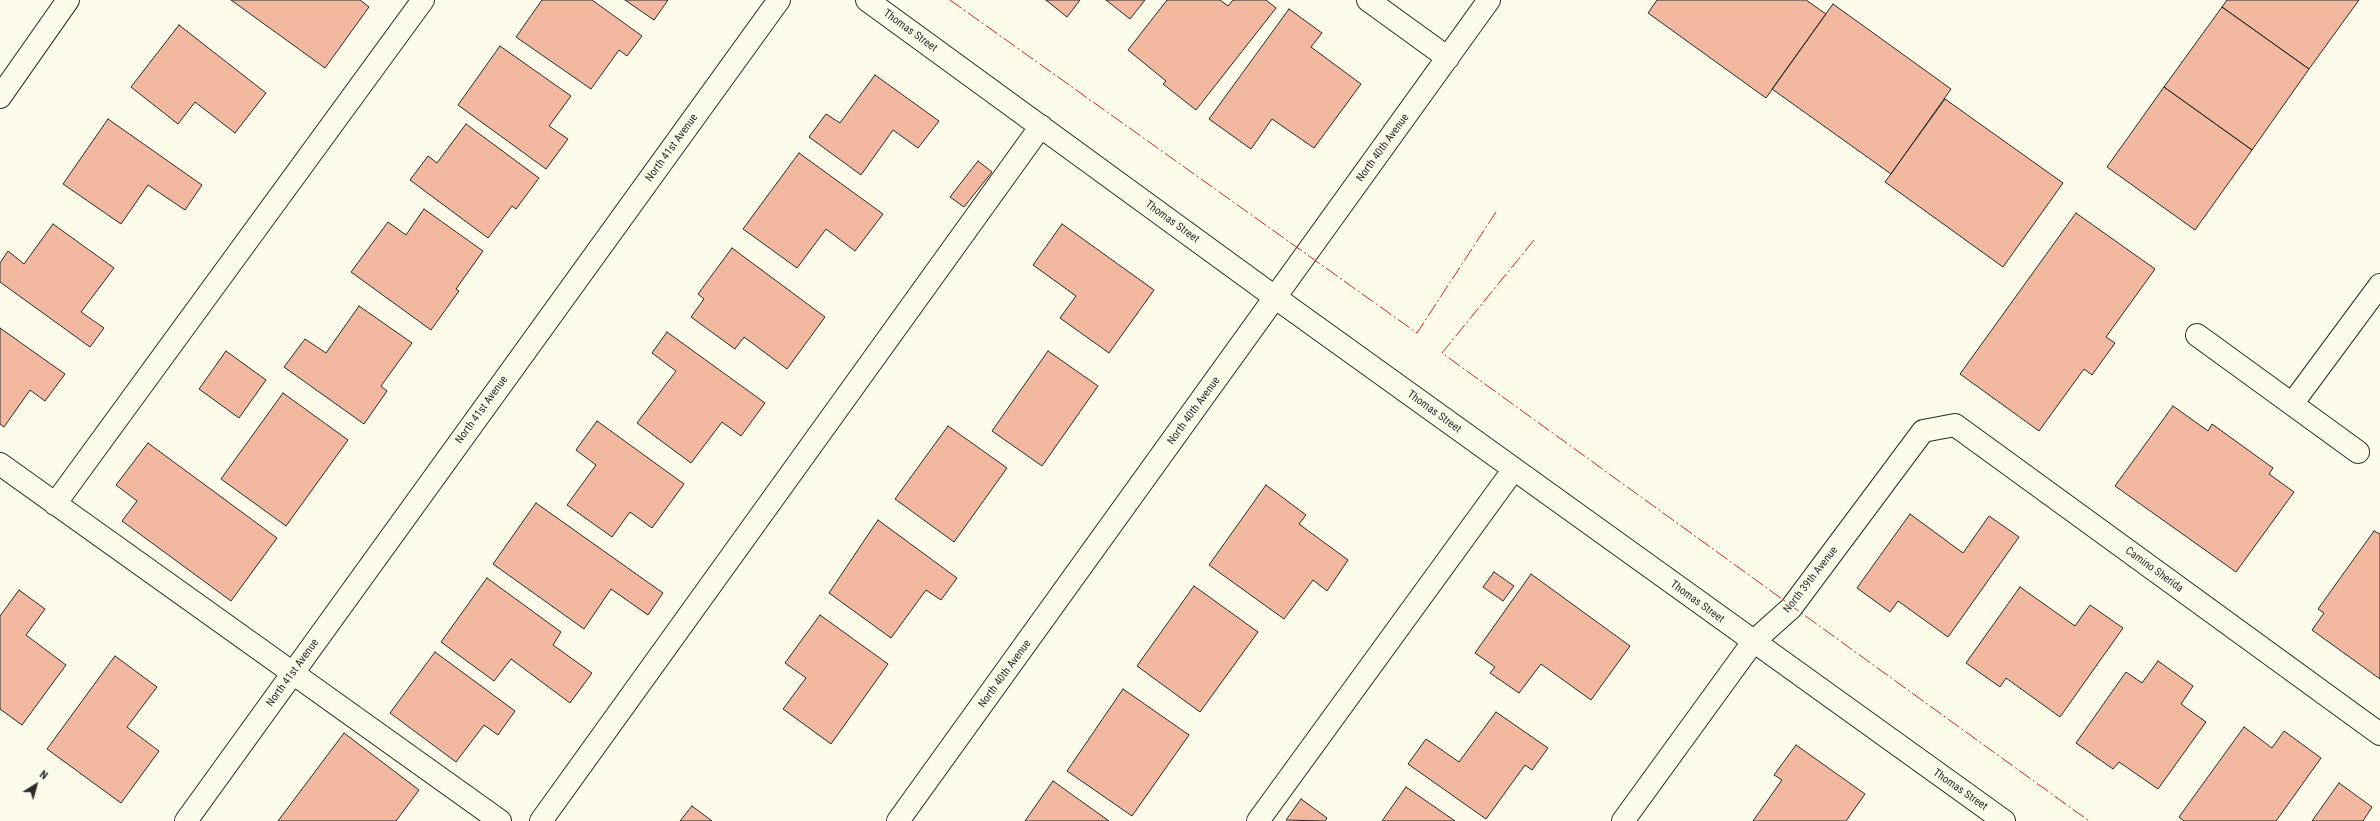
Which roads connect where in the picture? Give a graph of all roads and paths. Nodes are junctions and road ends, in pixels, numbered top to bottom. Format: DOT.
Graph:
graph roads {
  1 [pos="68,0"];
  2 [pos="423,0"];
  3 [pos="779,0"];
  4 [pos="866,0"];
  5 [pos="1368,0"];
  6 [pos="1490,0"];
  7 [pos="1448,58"];
  8 [pos="0,97"];
  9 [pos="1041,126"];
  10 [pos="2380,285"];
  11 [pos="1276,298"];
  12 [pos="2197,335"];
  13 [pos="2292,404"];
  14 [pos="1923,431"];
  15 [pos="2358,452"];
  16 [pos="0,464"];
  17 [pos="1514,469"];
  18 [pos="54,504"];
  19 [pos="1753,642"];
  20 [pos="292,674"];
  21 [pos="2380,734"];
  22 [pos="1995,818"];
  23 [pos="186,821"];
  24 [pos="500,821"];
  25 [pos="541,821"];
  26 [pos="898,821"];
  27 [pos="1258,821"];
  28 [pos="1623,821"];
  1 -- 8 [label="street"];
  2 -- 18 [label="street"];
  3 -- 20 [label="street, North 41st Avenue"];
  4 -- 9 [label="street, Thomas Street"];
  5 -- 7 [label="street"];
  6 -- 7 [label="street, North 40th Avenue"];
  7 -- 11 [label="street, North 40th Avenue"];
  9 -- 11 [label="street, Thomas Street"];
  9 -- 25 [label="street"];
  10 -- 13 [label="street"];
  11 -- 17 [label="street, Thomas Street"];
  11 -- 26 [label="street, North 40th Avenue"];
  12 -- 13 [label="street"];
  13 -- 15 [label="street"];
  14 -- 19 [label="street, North 39th Avenue"];
  14 -- 21 [label="street, Camino Sherida"];
  16 -- 18 [label="street"];
  17 -- 19 [label="street, Thomas Street"];
  17 -- 27 [label="street"];
  18 -- 20 [label="street"];
  19 -- 22 [label="street, Thomas Street"];
  19 -- 28 [label="street, North 39th Avenue"];
  20 -- 23 [label="street, North 41st Avenue"];
  20 -- 24 [label="street"];
}
